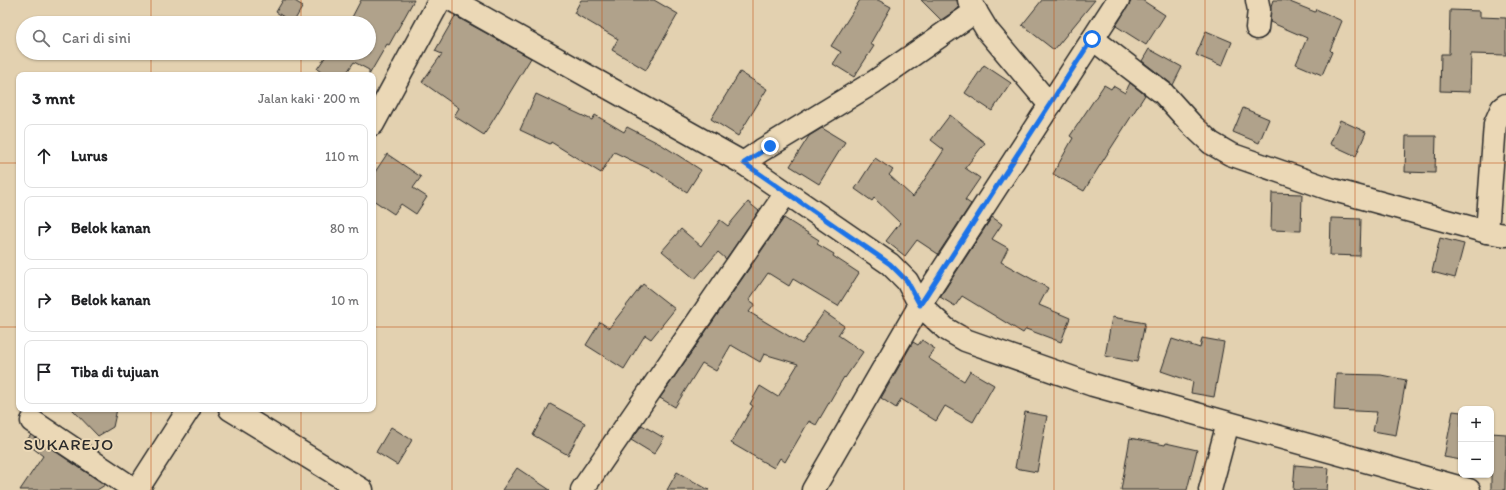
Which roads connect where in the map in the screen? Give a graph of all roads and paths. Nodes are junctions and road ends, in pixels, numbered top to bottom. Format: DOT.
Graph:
graph roads {
  1 [pos="440,0"];
  2 [pos="452,0"];
  3 [pos="1118,0"];
  4 [pos="1257,0"];
  5 [pos="973,6"];
  6 [pos="1257,28"];
  7 [pos="1092,39"];
  8 [pos="1050,105"];
  9 [pos="1506,105"];
  10 [pos="376,118"];
  11 [pos="748,167"];
  12 [pos="782,190"];
  13 [pos="1497,233"];
  14 [pos="920,305"];
  15 [pos="187,412"];
  16 [pos="235,412"];
  17 [pos="32,421"];
  18 [pos="1228,423"];
  19 [pos="136,490"];
  20 [pos="362,490"];
  21 [pos="582,490"];
  22 [pos="814,490"];
  23 [pos="1210,490"];
  24 [pos="1469,490"];
  1 -- 10 [label="street"];
  2 -- 11 [label="street"];
  3 -- 7 [label="street"];
  4 -- 6 [label="street"];
  5 -- 8 [label="street"];
  5 -- 11 [label="street"];
  7 -- 8 [label="street"];
  7 -- 13 [label="street"];
  8 -- 14 [label="street"];
  9 -- 13 [label="street"];
  11 -- 12 [label="street"];
  12 -- 14 [label="street"];
  12 -- 21 [label="street"];
  14 -- 18 [label="street"];
  14 -- 22 [label="street"];
  15 -- 19 [label="street"];
  16 -- 20 [label="street"];
  17 -- 19 [label="street"];
  18 -- 23 [label="street"];
  18 -- 24 [label="street"];
}
